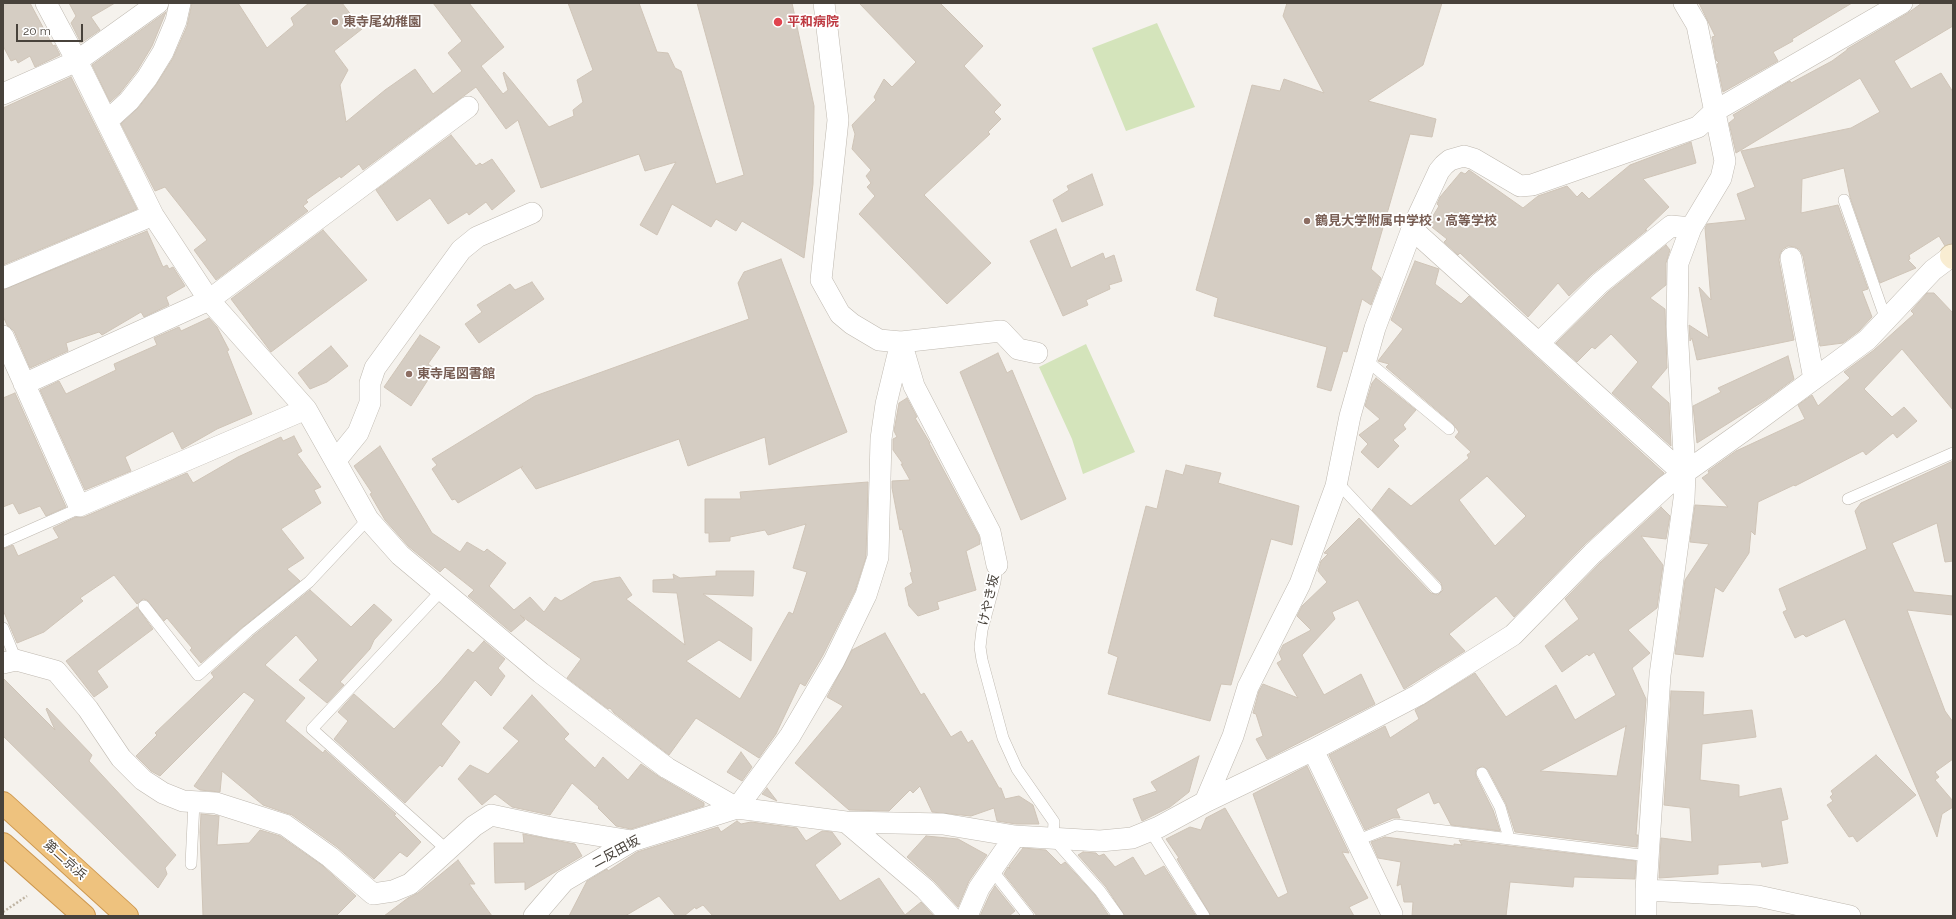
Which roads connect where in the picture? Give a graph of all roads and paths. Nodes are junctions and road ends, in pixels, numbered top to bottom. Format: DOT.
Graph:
graph roads {
  1 [pos="46,3"];
  2 [pos="158,3"];
  3 [pos="180,3"];
  4 [pos="824,3"];
  5 [pos="1684,3"];
  6 [pos="1902,3"];
  7 [pos="77,61"];
  8 [pos="3,94"];
  9 [pos="468,107"];
  10 [pos="1715,111"];
  11 [pos="107,121"];
  12 [pos="1844,200"];
  13 [pos="532,213"];
  14 [pos="153,215"];
  15 [pos="1691,228"];
  16 [pos="1412,229"];
  17 [pos="1952,257"];
  18 [pos="1791,258"];
  19 [pos="3,278"];
  20 [pos="209,300"];
  21 [pos="1886,320"];
  22 [pos="3,336"];
  23 [pos="901,342"];
  24 [pos="1539,343"];
  25 [pos="1037,353"];
  26 [pos="1366,360"];
  27 [pos="1814,379"];
  28 [pos="24,384"];
  29 [pos="306,409"];
  30 [pos="1449,429"];
  31 [pos="1953,453"];
  32 [pos="336,460"];
  33 [pos="1685,473"];
  34 [pos="1337,482"];
  35 [pos="1848,499"];
  36 [pos="79,506"];
  37 [pos="368,519"];
  38 [pos="3,542"];
  39 [pos="997,565"];
  40 [pos="1436,588"];
  41 [pos="442,590"];
  42 [pos="144,606"];
  43 [pos="3,628"];
  44 [pos="9,661"];
  45 [pos="1313,750"];
  46 [pos="1482,773"];
  47 [pos="194,802"];
  48 [pos="1205,802"];
  49 [pos="3,803"];
  50 [pos="737,808"];
  51 [pos="846,822"];
  52 [pos="1150,830"];
  53 [pos="1015,836"];
  54 [pos="1053,838"];
  55 [pos="1510,838"];
  56 [pos="1358,840"];
  57 [pos="632,841"];
  58 [pos="3,844"];
  59 [pos="446,850"];
  60 [pos="1649,856"];
  61 [pos="190,864"];
  62 [pos="992,870"];
  63 [pos="46,883"];
  64 [pos="1646,890"];
  65 [pos="3,912"];
  66 [pos="1392,914"];
  67 [pos="84,916"];
  68 [pos="127,916"];
  69 [pos="534,916"];
  70 [pos="950,916"];
  71 [pos="967,916"];
  72 [pos="1028,916"];
  73 [pos="1118,916"];
  74 [pos="1204,916"];
  75 [pos="1646,916"];
  76 [pos="1850,916"];
  1 -- 7 [label="street"];
  2 -- 7 [label="street"];
  3 -- 11 [label="street"];
  4 -- 23 [label="street"];
  5 -- 10 [label="street"];
  6 -- 10 [label="street"];
  7 -- 8 [label="street"];
  7 -- 11 [label="street"];
  9 -- 20 [label="street"];
  10 -- 15 [label="street"];
  10 -- 16 [label="street"];
  11 -- 14 [label="street"];
  12 -- 21 [label="lane"];
  13 -- 32 [label="street"];
  14 -- 19 [label="street"];
  14 -- 20 [label="street"];
  15 -- 24 [label="street"];
  15 -- 33 [label="street"];
  16 -- 24 [label="street"];
  16 -- 26 [label="street"];
  17 -- 21 [label="street"];
  18 -- 27 [label="street"];
  20 -- 28 [label="street"];
  20 -- 29 [label="street"];
  21 -- 27 [label="street"];
  22 -- 28 [label="street"];
  23 -- 25 [label="street"];
  23 -- 39 [label="street, けやき坂"];
  23 -- 50 [label="street"];
  24 -- 33 [label="street"];
  26 -- 30 [label="lane"];
  26 -- 34 [label="street"];
  27 -- 33 [label="street"];
  28 -- 36 [label="street"];
  29 -- 32 [label="street"];
  29 -- 36 [label="street"];
  31 -- 35 [label="lane"];
  32 -- 37 [label="street"];
  33 -- 45 [label="street"];
  33 -- 60 [label="street"];
  34 -- 40 [label="lane"];
  34 -- 48 [label="street"];
  36 -- 38 [label="lane"];
  37 -- 41 [label="street"];
  37 -- 42 [label="lane"];
  39 -- 54 [label="lane, けやき坂"];
  41 -- 50 [label="street"];
  41 -- 59 [label="lane"];
  43 -- 44 [label="lane"];
  44 -- 47 [label="street"];
  45 -- 48 [label="street"];
  45 -- 56 [label="street"];
  46 -- 55 [label="lane"];
  47 -- 59 [label="street"];
  47 -- 61 [label="lane"];
  48 -- 52 [label="street"];
  49 -- 68 [label="highway, 第二京浜"];
  50 -- 51 [label="street"];
  50 -- 57 [label="street, 二反田坂"];
  51 -- 53 [label="street"];
  51 -- 70 [label="street"];
  52 -- 54 [label="street"];
  52 -- 74 [label="lane"];
  53 -- 54 [label="street"];
  53 -- 62 [label="street"];
  54 -- 73 [label="lane"];
  55 -- 56 [label="lane"];
  55 -- 60 [label="lane"];
  56 -- 66 [label="street"];
  57 -- 59 [label="street"];
  57 -- 69 [label="street, 二反田坂"];
  58 -- 63 [label="highway"];
  60 -- 64 [label="street"];
  62 -- 71 [label="street"];
  62 -- 72 [label="lane"];
  63 -- 65 [label="path"];
  63 -- 67 [label="highway"];
  64 -- 75 [label="street"];
  64 -- 76 [label="street"];
}
